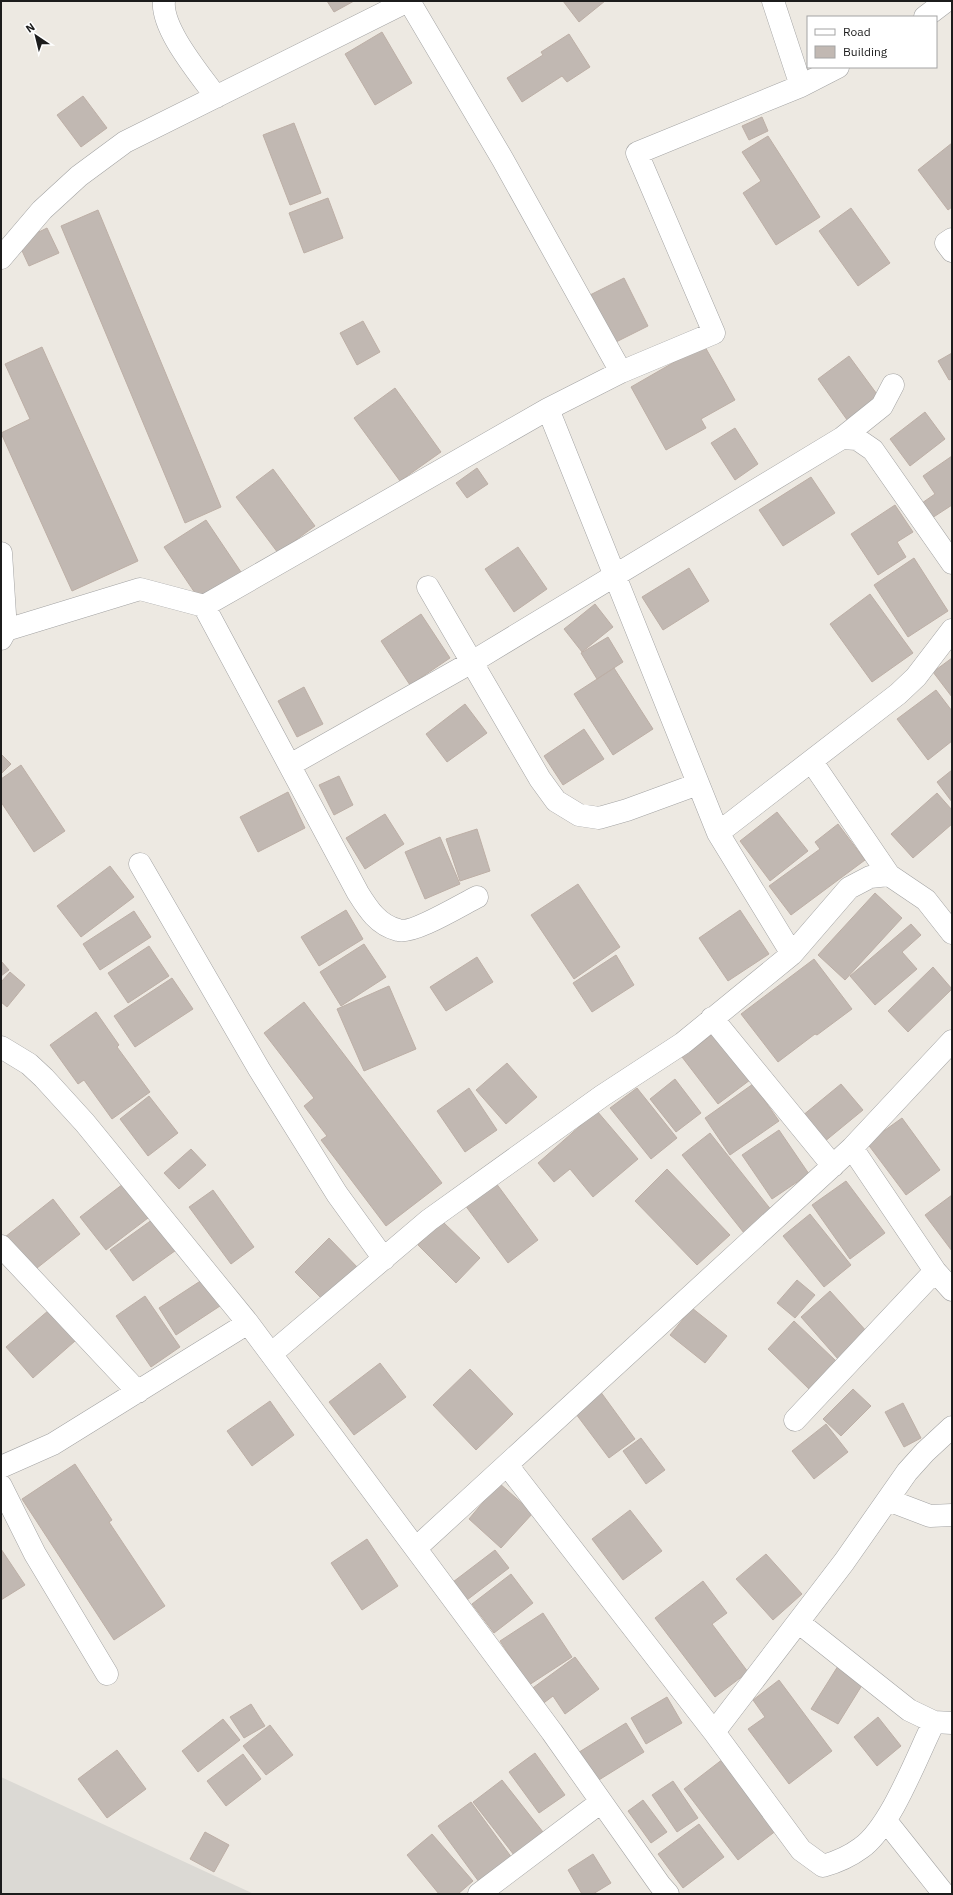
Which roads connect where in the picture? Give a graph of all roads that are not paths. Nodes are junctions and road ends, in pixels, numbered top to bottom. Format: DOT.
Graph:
graph roads {
  1 [pos="164,1"];
  2 [pos="408,1"];
  3 [pos="773,1"];
  4 [pos="946,1"];
  5 [pos="926,16"];
  6 [pos="836,68"];
  7 [pos="801,86"];
  8 [pos="216,97"];
  9 [pos="952,239"];
  10 [pos="952,251"];
  11 [pos="1,258"];
  12 [pos="621,372"];
  13 [pos="893,385"];
  14 [pos="548,409"];
  15 [pos="842,438"];
  16 [pos="1,553"];
  17 [pos="952,563"];
  18 [pos="615,575"];
  19 [pos="428,587"];
  20 [pos="204,606"];
  21 [pos="952,630"];
  22 [pos="4,634"];
  23 [pos="472,662"];
  24 [pos="812,762"];
  25 [pos="290,765"];
  26 [pos="698,784"];
  27 [pos="718,833"];
  28 [pos="140,864"];
  29 [pos="889,875"];
  30 [pos="476,897"];
  31 [pos="952,933"];
  32 [pos="792,954"];
  33 [pos="712,1018"];
  34 [pos="952,1041"];
  35 [pos="4,1056"];
  36 [pos="852,1148"];
  37 [pos="833,1166"];
  38 [pos="1,1246"];
  39 [pos="384,1259"];
  40 [pos="936,1271"];
  41 [pos="952,1290"];
  42 [pos="248,1323"];
  43 [pos="271,1354"];
  44 [pos="138,1392"];
  45 [pos="796,1420"];
  46 [pos="952,1427"];
  47 [pos="506,1465"];
  48 [pos="1,1467"];
  49 [pos="1,1486"];
  50 [pos="888,1500"];
  51 [pos="952,1515"];
  52 [pos="416,1548"];
  53 [pos="798,1622"];
  54 [pos="107,1674"];
  55 [pos="943,1722"];
  56 [pos="714,1732"];
  57 [pos="601,1802"];
  58 [pos="886,1821"];
  59 [pos="479,1894"];
  60 [pos="668,1894"];
  61 [pos="944,1894"];
  1 -- 8 [label="street"];
  2 -- 8 [label="street"];
  2 -- 12 [label="street"];
  3 -- 7 [label="street"];
  4 -- 5 [label="street"];
  6 -- 7 [label="street"];
  7 -- 12 [label="street"];
  8 -- 11 [label="street"];
  9 -- 10 [label="street"];
  12 -- 14 [label="street"];
  13 -- 15 [label="street"];
  14 -- 18 [label="street"];
  14 -- 20 [label="street"];
  15 -- 17 [label="street"];
  15 -- 18 [label="street"];
  16 -- 22 [label="street"];
  18 -- 23 [label="street"];
  18 -- 26 [label="street"];
  19 -- 23 [label="street"];
  20 -- 22 [label="street"];
  20 -- 25 [label="street"];
  21 -- 24 [label="street"];
  23 -- 25 [label="street"];
  23 -- 26 [label="street"];
  24 -- 27 [label="street"];
  24 -- 29 [label="street"];
  25 -- 30 [label="street"];
  26 -- 27 [label="street"];
  27 -- 32 [label="street"];
  28 -- 39 [label="street"];
  29 -- 31 [label="street"];
  29 -- 32 [label="street"];
  32 -- 33 [label="street"];
  33 -- 37 [label="street"];
  33 -- 39 [label="street"];
  34 -- 36 [label="street"];
  35 -- 42 [label="street"];
  36 -- 37 [label="street"];
  36 -- 40 [label="street"];
  37 -- 47 [label="street"];
  38 -- 44 [label="street"];
  39 -- 43 [label="street"];
  40 -- 41 [label="street"];
  40 -- 45 [label="street"];
  42 -- 43 [label="street"];
  42 -- 44 [label="street"];
  43 -- 52 [label="street"];
  44 -- 48 [label="street"];
  46 -- 50 [label="street"];
  47 -- 52 [label="street"];
  47 -- 56 [label="street"];
  49 -- 54 [label="street"];
  50 -- 51 [label="street"];
  50 -- 53 [label="street"];
  52 -- 57 [label="street"];
  53 -- 55 [label="street"];
  53 -- 56 [label="street"];
  55 -- 58 [label="street"];
  56 -- 58 [label="street"];
  57 -- 59 [label="street"];
  57 -- 60 [label="street"];
  58 -- 61 [label="street"];
}
